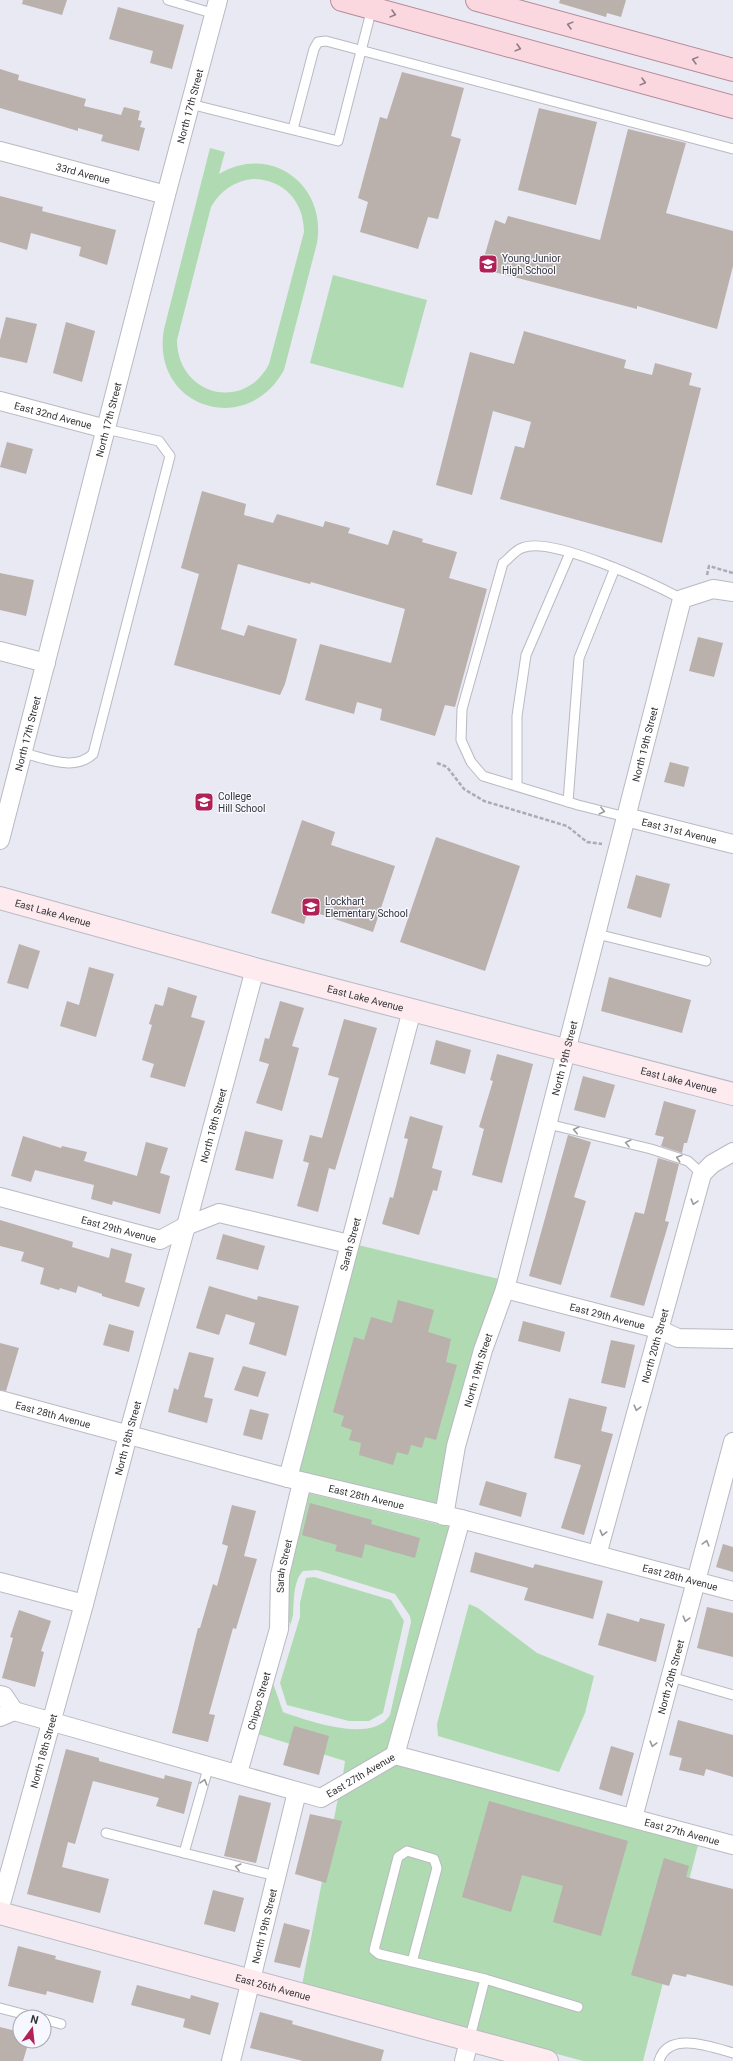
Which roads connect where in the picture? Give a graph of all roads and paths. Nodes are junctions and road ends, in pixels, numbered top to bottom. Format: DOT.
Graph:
graph roads {
  1 [pos="168,0"];
  2 [pos="342,0"];
  3 [pos="477,0"];
  4 [pos="524,6"];
  5 [pos="217,7"];
  6 [pos="372,8"];
  7 [pos="361,50"];
  8 [pos="733,70"];
  9 [pos="190,104"];
  10 [pos="733,107"];
  11 [pos="293,130"];
  12 [pos="733,149"];
  13 [pos="0,151"];
  14 [pos="166,195"];
  15 [pos="0,401"];
  16 [pos="106,429"];
  17 [pos="570,553"];
  18 [pos="616,568"];
  19 [pos="733,592"];
  20 [pos="682,598"];
  21 [pos="0,651"];
  22 [pos="46,663"];
  23 [pos="22,753"];
  24 [pos="437,763"];
  25 [pos="517,786"];
  26 [pos="568,802"];
  27 [pos="626,817"];
  28 [pos="0,840"];
  29 [pos="606,842"];
  30 [pos="733,844"];
  31 [pos="0,898"];
  32 [pos="596,934"];
  33 [pos="706,961"];
  34 [pos="255,969"];
  35 [pos="412,1010"];
  36 [pos="567,1051"];
  37 [pos="733,1094"];
  38 [pos="548,1124"];
  39 [pos="733,1152"];
  40 [pos="702,1174"];
  41 [pos="0,1197"];
  42 [pos="186,1226"];
  43 [pos="349,1244"];
  44 [pos="505,1289"];
  45 [pos="658,1329"];
  46 [pos="733,1339"];
  47 [pos="0,1400"];
  48 [pos="128,1435"];
  49 [pos="733,1442"];
  50 [pos="295,1480"];
  51 [pos="452,1518"];
  52 [pos="598,1555"];
  53 [pos="696,1581"];
  54 [pos="0,1582"];
  55 [pos="733,1591"];
  56 [pos="84,1604"];
  57 [pos="279,1629"];
  58 [pos="671,1677"];
  59 [pos="0,1695"];
  60 [pos="733,1695"];
  61 [pos="7,1714"];
  62 [pos="52,1722"];
  63 [pos="395,1755"];
  64 [pos="209,1765"];
  65 [pos="238,1773"];
  66 [pos="296,1792"];
  67 [pos="633,1818"];
  68 [pos="106,1833"];
  69 [pos="733,1845"];
  70 [pos="184,1854"];
  71 [pos="276,1876"];
  72 [pos="0,1907"];
  73 [pos="0,1913"];
  74 [pos="412,1962"];
  75 [pos="485,1979"];
  76 [pos="250,1981"];
  77 [pos="578,2007"];
  78 [pos="0,2008"];
  79 [pos="12,2011"];
  80 [pos="52,2021"];
  81 [pos="61,2024"];
  82 [pos="466,2051"];
  83 [pos="733,2053"];
  84 [pos="231,2061"];
  85 [pos="547,2061"];
  86 [pos="659,2061"];
  1 -- 5 [label="lane"];
  2 -- 6 [label="main road"];
  3 -- 4 [label="main road"];
  8 -- 4 [label="main road, one-way"];
  5 -- 9 [label="street, North 17th Street"];
  6 -- 7 [label="lane"];
  6 -- 10 [label="main road, one-way"];
  7 -- 11 [label="lane"];
  7 -- 11 [label="lane"];
  7 -- 12 [label="lane"];
  9 -- 11 [label="lane"];
  9 -- 14 [label="street, North 17th Street"];
  13 -- 14 [label="street, 33rd Avenue"];
  14 -- 16 [label="street, North 17th Street"];
  15 -- 16 [label="street, East 32nd Avenue"];
  16 -- 22 [label="street, North 17th Street"];
  16 -- 23 [label="lane"];
  17 -- 18 [label="lane"];
  17 -- 25 [label="lane"];
  17 -- 25 [label="lane"];
  18 -- 20 [label="lane"];
  18 -- 26 [label="lane"];
  19 -- 20 [label="street"];
  20 -- 27 [label="street, North 19th Street"];
  21 -- 22 [label="street"];
  22 -- 23 [label="street, North 17th Street"];
  23 -- 28 [label="street, North 17th Street"];
  24 -- 29 [label="path"];
  25 -- 26 [label="lane"];
  26 -- 27 [label="lane, one-way"];
  27 -- 30 [label="street, East 31st Avenue"];
  27 -- 32 [label="street, North 19th Street"];
  31 -- 34 [label="street, East Lake Avenue"];
  32 -- 33 [label="lane"];
  32 -- 36 [label="street, North 19th Street"];
  34 -- 35 [label="street, East Lake Avenue"];
  34 -- 42 [label="street, North 18th Street"];
  35 -- 36 [label="street, East Lake Avenue"];
  35 -- 43 [label="street, Sarah Street"];
  36 -- 37 [label="street, East Lake Avenue"];
  36 -- 38 [label="street, North 19th Street"];
  40 -- 38 [label="lane, one-way"];
  38 -- 44 [label="street, North 19th Street"];
  39 -- 40 [label="street"];
  40 -- 45 [label="street, North 20th Street, one-way"];
  41 -- 42 [label="street, East 29th Avenue"];
  42 -- 43 [label="street, East 29th Avenue"];
  42 -- 48 [label="street, North 18th Street"];
  43 -- 50 [label="street, Sarah Street"];
  44 -- 45 [label="street, East 29th Avenue"];
  44 -- 51 [label="street, North 19th Street"];
  45 -- 46 [label="street, East 29th Avenue"];
  45 -- 52 [label="street, North 20th Street, one-way"];
  47 -- 48 [label="street, East 28th Avenue"];
  48 -- 50 [label="street, East 28th Avenue"];
  48 -- 56 [label="street, North 18th Street"];
  53 -- 49 [label="street, North 20th Street, one-way"];
  50 -- 51 [label="street, East 28th Avenue"];
  50 -- 57 [label="street, Sarah Street"];
  51 -- 52 [label="street, East 28th Avenue"];
  51 -- 63 [label="street, North 19th Street"];
  52 -- 53 [label="street, East 28th Avenue"];
  53 -- 55 [label="street, East 28th Avenue"];
  53 -- 58 [label="street, North 20th Street, one-way"];
  54 -- 56 [label="street"];
  56 -- 62 [label="street, North 18th Street"];
  57 -- 65 [label="street, Chipco Street"];
  58 -- 60 [label="lane"];
  58 -- 67 [label="street, North 20th Street, one-way"];
  59 -- 61 [label="street, East 27th Avenue"];
  61 -- 62 [label="street, East 27th Avenue"];
  62 -- 64 [label="street, East 27th Avenue"];
  62 -- 72 [label="street, North 18th Street"];
  63 -- 66 [label="street, East 27th Avenue"];
  63 -- 67 [label="street, East 27th Avenue"];
  64 -- 65 [label="street, East 27th Avenue"];
  70 -- 64 [label="lane, one-way"];
  65 -- 66 [label="street, East 27th Avenue"];
  66 -- 71 [label="street, North 19th Street"];
  67 -- 69 [label="street, East 27th Avenue"];
  68 -- 70 [label="lane"];
  71 -- 70 [label="lane, one-way"];
  71 -- 76 [label="street, North 19th Street"];
  73 -- 76 [label="street, East 26th Avenue"];
  74 -- 74 [label="lane"];
  74 -- 75 [label="lane"];
  75 -- 77 [label="lane"];
  75 -- 82 [label="lane"];
  76 -- 82 [label="street, East 26th Avenue"];
  76 -- 84 [label="street, North 19th Street"];
  78 -- 79 [label="lane"];
  80 -- 81 [label="lane"];
  82 -- 85 [label="street, East 26th Avenue"];
  83 -- 86 [label="lane"];
}
